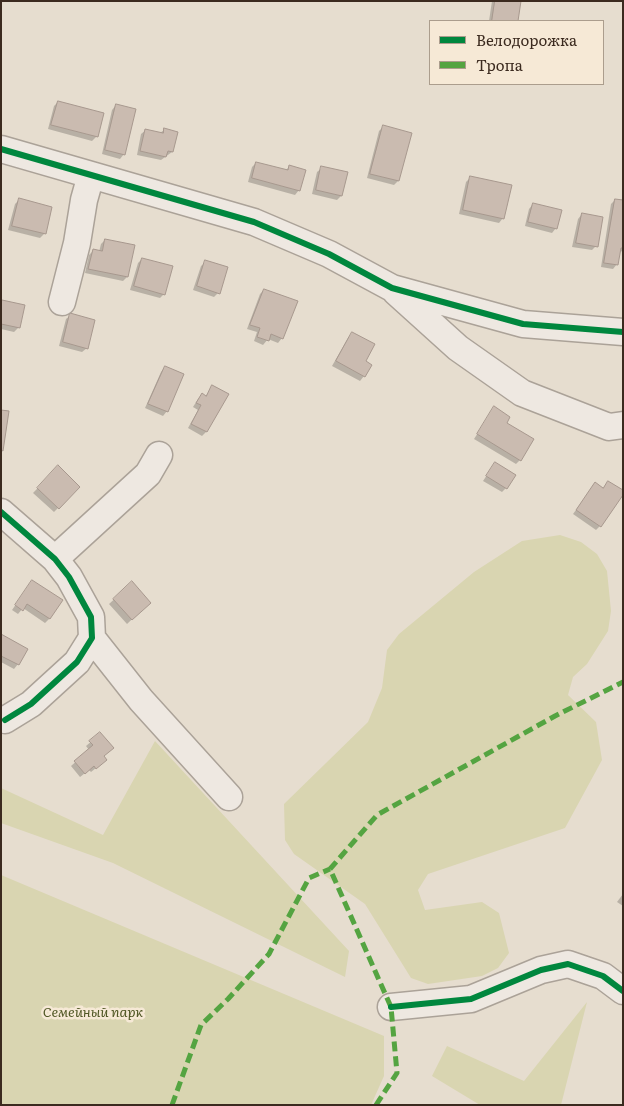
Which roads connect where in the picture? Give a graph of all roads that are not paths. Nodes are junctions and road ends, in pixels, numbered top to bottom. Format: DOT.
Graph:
graph roads {
  1 [pos="1,149"];
  2 [pos="91,175"];
  3 [pos="392,288"];
  4 [pos="62,302"];
  5 [pos="623,332"];
  6 [pos="623,425"];
  7 [pos="159,455"];
  8 [pos="4,520"];
  9 [pos="55,559"];
  10 [pos="92,638"];
  11 [pos="5,720"];
  12 [pos="229,797"];
  13 [pos="623,991"];
  14 [pos="390,1007"];
  1 -- 2 [label="street"];
  2 -- 3 [label="street"];
  2 -- 4 [label="street"];
  3 -- 5 [label="street"];
  3 -- 6 [label="street"];
  7 -- 9 [label="street"];
  8 -- 9 [label="street"];
  9 -- 10 [label="street"];
  10 -- 11 [label="street"];
  10 -- 12 [label="street"];
  13 -- 14 [label="street"];
}
